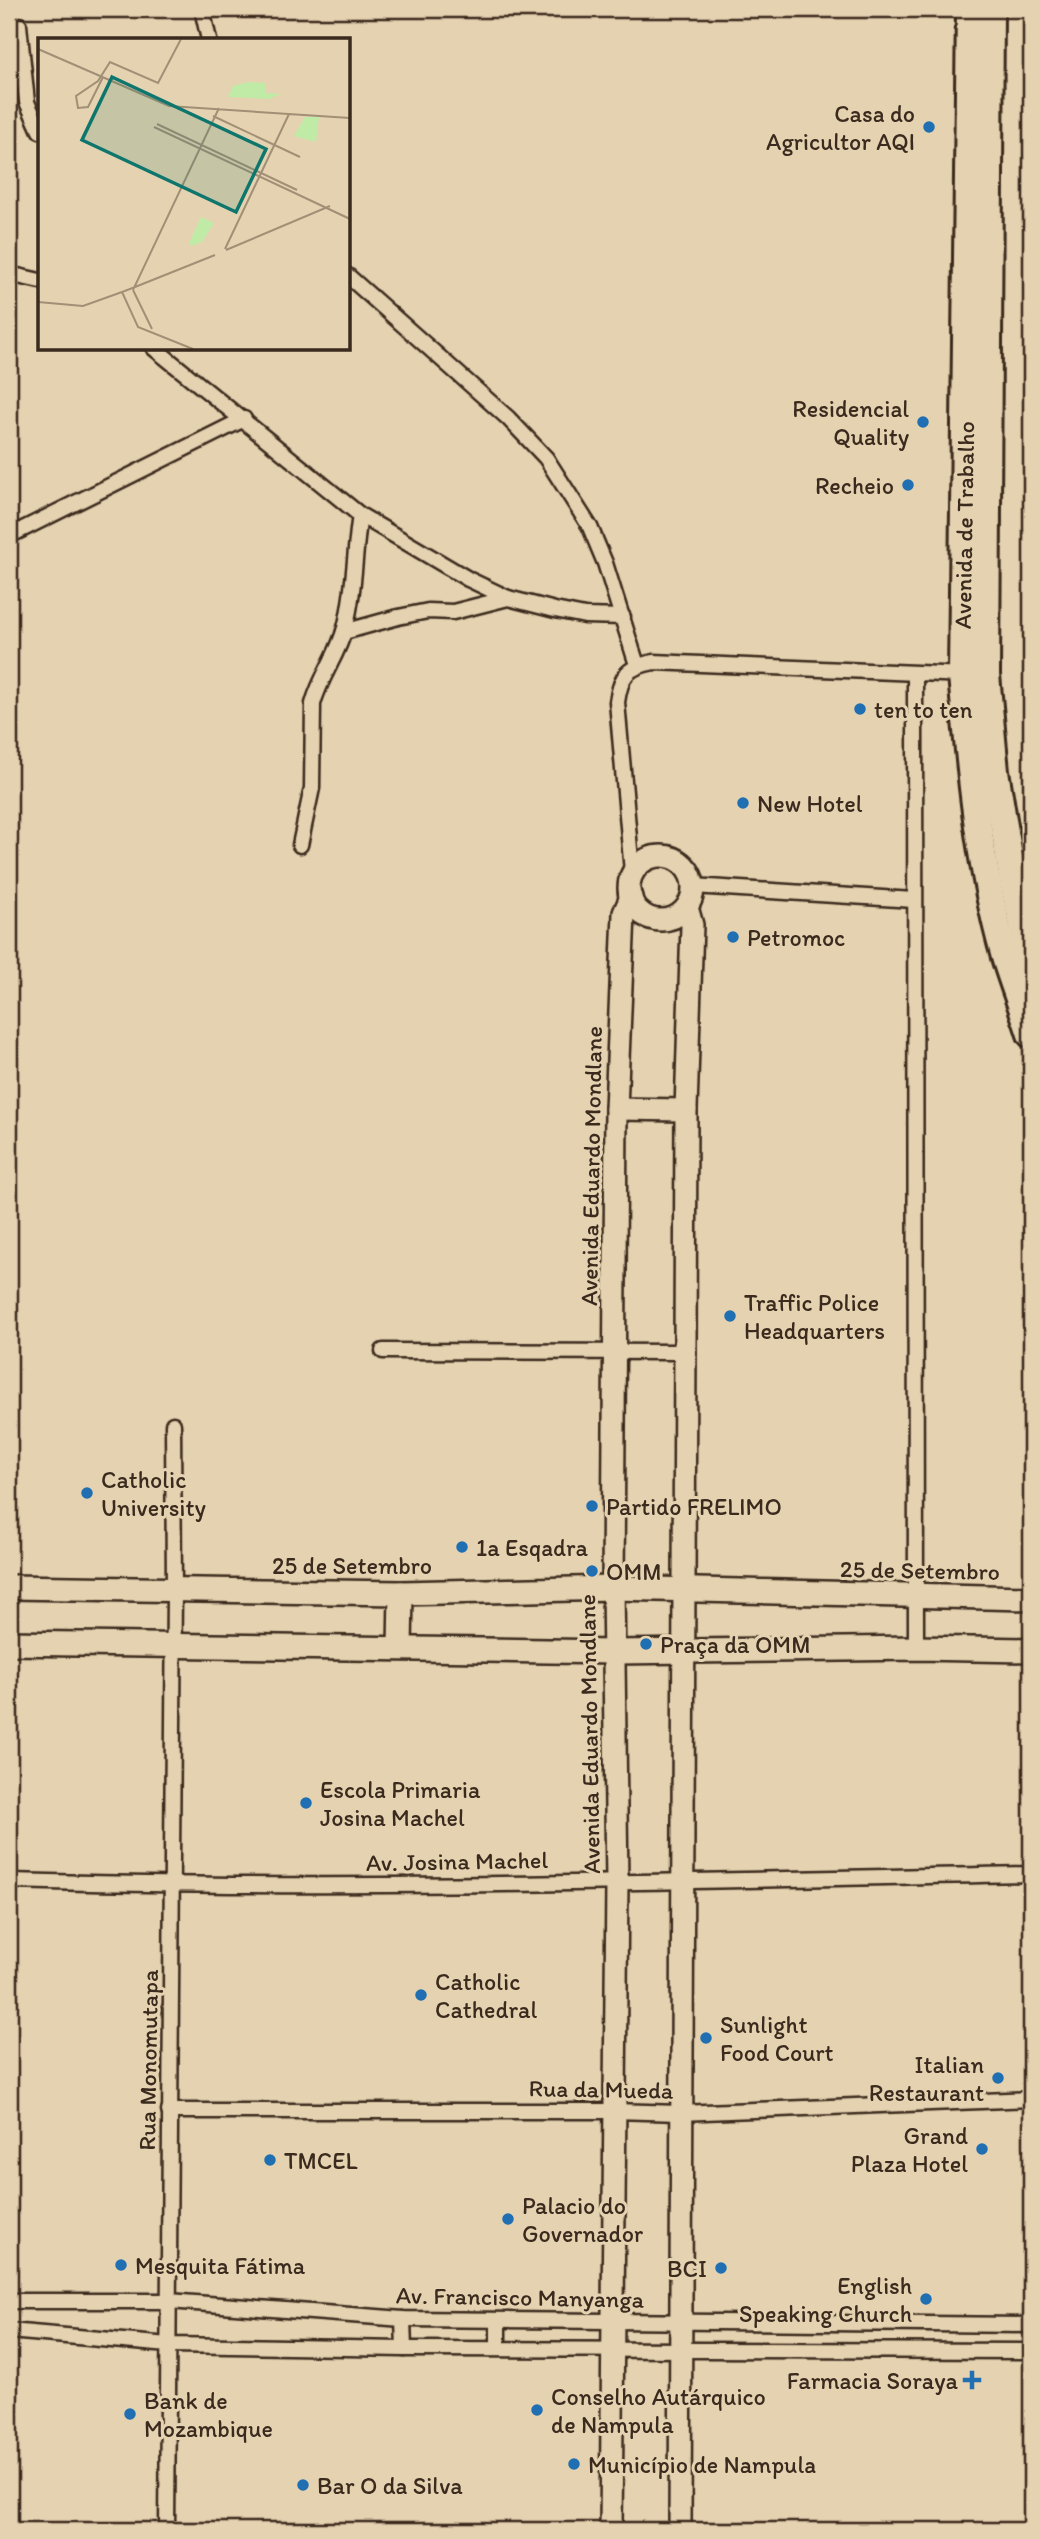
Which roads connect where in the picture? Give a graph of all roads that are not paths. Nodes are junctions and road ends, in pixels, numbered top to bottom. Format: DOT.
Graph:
graph roads {
  1 [pos="202,9"];
  2 [pos="970,9"];
  3 [pos="990,9"];
  4 [pos="19,24"];
  5 [pos="209,38"];
  6 [pos="38,127"];
  7 [pos="9,274"];
  8 [pos="350,278"];
  9 [pos="38,281"];
  10 [pos="157,350"];
  11 [pos="244,419"];
  12 [pos="360,515"];
  13 [pos="9,536"];
  14 [pos="508,598"];
  15 [pos="623,617"];
  16 [pos="344,632"];
  17 [pos="637,665"];
  18 [pos="915,674"];
  19 [pos="974,675"];
  20 [pos="300,845"];
  21 [pos="632,872"];
  22 [pos="693,886"];
  23 [pos="631,897"];
  24 [pos="914,900"];
  25 [pos="687,907"];
  26 [pos="1021,956"];
  27 [pos="1031,1034"];
  28 [pos="616,1109"];
  29 [pos="686,1110"];
  30 [pos="383,1352"];
  31 [pos="614,1352"];
  32 [pos="685,1352"];
  33 [pos="173,1424"];
  34 [pos="9,1587"];
  35 [pos="613,1588"];
  36 [pos="684,1589"];
  37 [pos="174,1590"];
  38 [pos="401,1593"];
  39 [pos="916,1597"];
  40 [pos="1031,1598"];
  41 [pos="9,1643"];
  42 [pos="173,1647"];
  43 [pos="400,1648"];
  44 [pos="916,1648"];
  45 [pos="1031,1650"];
  46 [pos="684,1651"];
  47 [pos="614,1652"];
  48 [pos="1031,1874"];
  49 [pos="9,1881"];
  50 [pos="683,1881"];
  51 [pos="617,1882"];
  52 [pos="173,1886"];
  53 [pos="1031,2099"];
  54 [pos="169,2111"];
  55 [pos="614,2111"];
  56 [pos="680,2113"];
  57 [pos="9,2301"];
  58 [pos="169,2301"];
  59 [pos="403,2319"];
  60 [pos="498,2320"];
  61 [pos="613,2322"];
  62 [pos="680,2322"];
  63 [pos="1031,2325"];
  64 [pos="9,2331"];
  65 [pos="169,2345"];
  66 [pos="498,2348"];
  67 [pos="680,2348"];
  68 [pos="404,2349"];
  69 [pos="612,2349"];
  70 [pos="1031,2351"];
  71 [pos="167,2530"];
  72 [pos="611,2530"];
  73 [pos="680,2530"];
  1 -- 5 [label="street"];
  2 -- 19 [label="highway, Avenida de Trabalho"];
  3 -- 19 [label="highway, Avenida de Trabalho"];
  4 -- 6 [label="street"];
  7 -- 9 [label="street"];
  8 -- 15 [label="street"];
  10 -- 11 [label="street"];
  11 -- 12 [label="street"];
  11 -- 13 [label="street"];
  12 -- 14 [label="street"];
  12 -- 16 [label="street"];
  14 -- 15 [label="street"];
  14 -- 16 [label="street"];
  15 -- 17 [label="street"];
  16 -- 20 [label="street"];
  17 -- 18 [label="street"];
  17 -- 21 [label="street"];
  18 -- 19 [label="street"];
  18 -- 24 [label="street"];
  19 -- 26 [label="highway, Avenida de Trabalho"];
  21 -- 22 [label="main road"];
  21 -- 23 [label="main road"];
  22 -- 24 [label="street"];
  22 -- 25 [label="main road"];
  23 -- 25 [label="main road"];
  23 -- 28 [label="main road, Avenida Eduardo Mondlane"];
  24 -- 39 [label="street"];
  25 -- 29 [label="main road"];
  26 -- 27 [label="highway, Avenida de Trabalho"];
  28 -- 29 [label="main road"];
  28 -- 31 [label="main road, Avenida Eduardo Mondlane"];
  29 -- 32 [label="main road"];
  30 -- 31 [label="street"];
  31 -- 32 [label="street"];
  31 -- 35 [label="main road, Avenida Eduardo Mondlane"];
  32 -- 36 [label="main road"];
  33 -- 37 [label="street, Rua Monomutapa"];
  34 -- 37 [label="main road, 25 de Setembro"];
  35 -- 36 [label="main road, 25 de Setembro"];
  35 -- 38 [label="main road, 25 de Setembro"];
  35 -- 47 [label="main road, Avenida Eduardo Mondlane"];
  36 -- 39 [label="main road, 25 de Setembro"];
  36 -- 46 [label="main road"];
  37 -- 38 [label="main road, 25 de Setembro"];
  37 -- 42 [label="street, Rua Monomutapa"];
  38 -- 43 [label="main road"];
  39 -- 40 [label="main road, 25 de Setembro"];
  39 -- 44 [label="street"];
  41 -- 42 [label="main road"];
  42 -- 43 [label="main road"];
  42 -- 52 [label="street, Rua Monomutapa"];
  43 -- 47 [label="main road"];
  44 -- 45 [label="main road"];
  44 -- 46 [label="main road"];
  46 -- 47 [label="main road"];
  46 -- 50 [label="main road"];
  47 -- 51 [label="main road, Avenida Eduardo Mondlane"];
  48 -- 50 [label="street, Av. Josina Machel"];
  49 -- 52 [label="street, Av. Josina Machel"];
  50 -- 51 [label="street, Av. Josina Machel"];
  50 -- 56 [label="main road"];
  51 -- 52 [label="street, Av. Josina Machel"];
  51 -- 55 [label="main road, Avenida Eduardo Mondlane"];
  52 -- 54 [label="street, Rua Monomutapa"];
  53 -- 56 [label="street, Rua da Mueda"];
  54 -- 55 [label="street, Rua da Mueda"];
  54 -- 58 [label="street, Rua Monomutapa"];
  55 -- 56 [label="street, Rua da Mueda"];
  55 -- 61 [label="main road, Avenida Eduardo Mondlane"];
  56 -- 62 [label="main road"];
  57 -- 58 [label="street, Av. Francisco Manyanga"];
  58 -- 59 [label="street, Av. Francisco Manyanga"];
  58 -- 65 [label="street, Rua Monomutapa"];
  59 -- 60 [label="street, Av. Francisco Manyanga"];
  59 -- 68 [label="street"];
  60 -- 61 [label="street, Av. Francisco Manyanga"];
  60 -- 66 [label="street"];
  61 -- 62 [label="street, Av. Francisco Manyanga"];
  61 -- 69 [label="main road, Avenida Eduardo Mondlane"];
  62 -- 63 [label="street, Av. Francisco Manyanga"];
  62 -- 67 [label="main road"];
  64 -- 65 [label="street, Av. Francisco Manyanga"];
  65 -- 68 [label="street, Av. Francisco Manyanga"];
  65 -- 71 [label="street, Rua Monomutapa"];
  66 -- 68 [label="street, Av. Francisco Manyanga"];
  66 -- 69 [label="street, Av. Francisco Manyanga"];
  67 -- 69 [label="street, Av. Francisco Manyanga"];
  67 -- 70 [label="street, Av. Francisco Manyanga"];
  67 -- 73 [label="main road"];
  69 -- 72 [label="main road, Avenida Eduardo Mondlane"];
}
